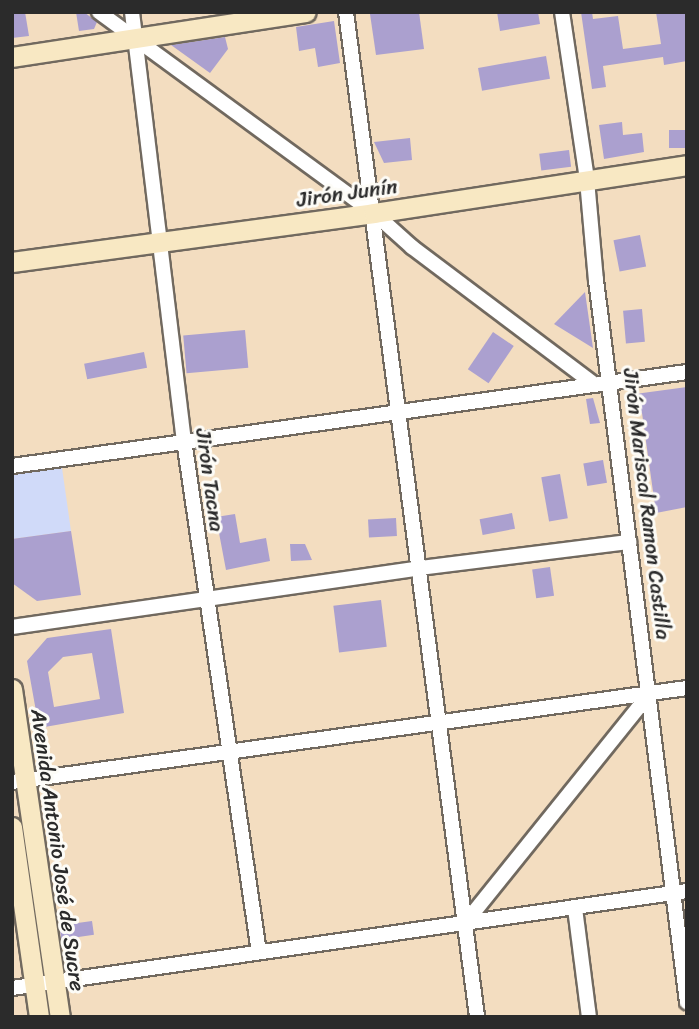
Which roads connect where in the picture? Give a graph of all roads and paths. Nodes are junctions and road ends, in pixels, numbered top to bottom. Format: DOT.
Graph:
graph roads {
  1 [pos="99,12"];
  2 [pos="132,12"];
  3 [pos="306,12"];
  4 [pos="346,12"];
  5 [pos="562,12"];
  6 [pos="136,40"];
  7 [pos="12,57"];
  8 [pos="687,165"];
  9 [pos="587,180"];
  10 [pos="374,213"];
  11 [pos="159,241"];
  12 [pos="12,262"];
  13 [pos="687,372"];
  14 [pos="611,382"];
  15 [pos="594,384"];
  16 [pos="400,412"];
  17 [pos="184,440"];
  18 [pos="12,466"];
  19 [pos="629,542"];
  20 [pos="420,568"];
  21 [pos="206,601"];
  22 [pos="12,627"];
  23 [pos="687,688"];
  24 [pos="12,689"];
  25 [pos="650,693"];
  26 [pos="440,722"];
  27 [pos="228,752"];
  28 [pos="19,781"];
  29 [pos="12,827"];
  30 [pos="680,892"];
  31 [pos="575,908"];
  32 [pos="466,922"];
  33 [pos="259,952"];
  34 [pos="55,982"];
  35 [pos="34,985"];
  36 [pos="12,988"];
  37 [pos="687,1002"];
  38 [pos="38,1017"];
  39 [pos="60,1017"];
  40 [pos="477,1017"];
  41 [pos="589,1017"];
  1 -- 6 [label="street"];
  2 -- 6 [label="street, Jirón Tacna"];
  3 -- 6 [label="street"];
  4 -- 10 [label="street"];
  5 -- 9 [label="street, Jirón Mariscal Ramon Castilla"];
  6 -- 7 [label="street"];
  6 -- 10 [label="street"];
  6 -- 11 [label="street, Jirón Tacna"];
  8 -- 9 [label="street, Jirón Junín"];
  9 -- 10 [label="street, Jirón Junín"];
  9 -- 14 [label="street, Jirón Mariscal Ramon Castilla"];
  10 -- 11 [label="street, Jirón Junín"];
  10 -- 15 [label="street"];
  10 -- 16 [label="street"];
  11 -- 12 [label="street, Jirón Junín"];
  11 -- 17 [label="street, Jirón Tacna"];
  13 -- 14 [label="street"];
  14 -- 15 [label="street"];
  14 -- 19 [label="street, Jirón Mariscal Ramon Castilla"];
  15 -- 16 [label="street"];
  16 -- 17 [label="street"];
  16 -- 20 [label="street"];
  17 -- 18 [label="street"];
  17 -- 21 [label="street, Jirón Tacna"];
  19 -- 20 [label="street"];
  19 -- 25 [label="street, Jirón Mariscal Ramon Castilla"];
  20 -- 21 [label="street"];
  20 -- 26 [label="street"];
  21 -- 22 [label="street"];
  21 -- 27 [label="street, Jirón Tacna"];
  23 -- 25 [label="street"];
  24 -- 28 [label="street, Avenida Antonio José de Sucre"];
  25 -- 26 [label="street"];
  25 -- 30 [label="street, Jirón Mariscal Ramon Castilla"];
  25 -- 32 [label="street"];
  26 -- 27 [label="street"];
  26 -- 32 [label="street"];
  27 -- 28 [label="street"];
  27 -- 33 [label="street, Jirón Tacna"];
  28 -- 34 [label="street, Avenida Antonio José de Sucre"];
  29 -- 35 [label="street, Avenida Antonio José de Sucre"];
  30 -- 31 [label="street"];
  30 -- 37 [label="street, Jirón Mariscal Ramon Castilla"];
  31 -- 32 [label="street"];
  31 -- 41 [label="street"];
  32 -- 33 [label="street"];
  32 -- 40 [label="street"];
  33 -- 34 [label="street"];
  34 -- 35 [label="street"];
  34 -- 39 [label="street, Avenida Antonio José de Sucre"];
  35 -- 36 [label="street"];
  35 -- 38 [label="street, Avenida Antonio José de Sucre"];
}
